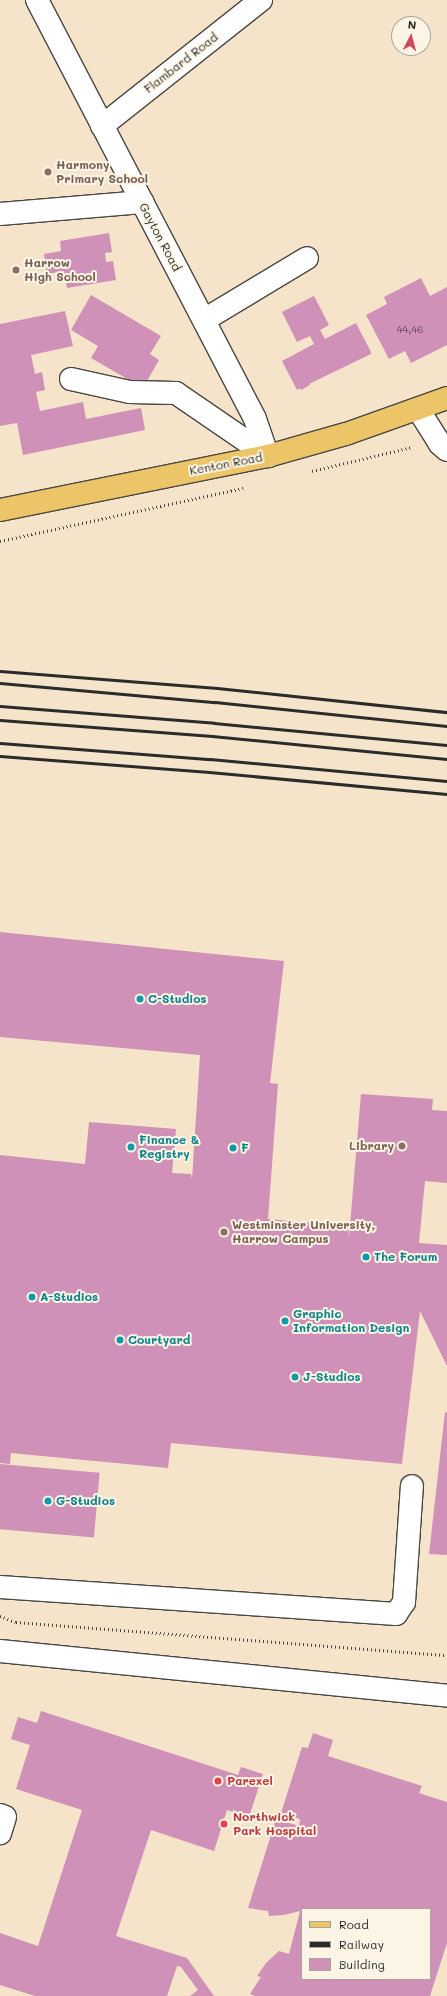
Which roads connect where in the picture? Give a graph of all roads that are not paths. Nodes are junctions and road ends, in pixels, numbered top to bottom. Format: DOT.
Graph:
graph roads {
  1 [pos="37,0"];
  2 [pos="260,0"];
  3 [pos="102,126"];
  4 [pos="142,202"];
  5 [pos="0,214"];
  6 [pos="307,258"];
  7 [pos="204,320"];
  8 [pos="71,380"];
  9 [pos="447,398"];
  10 [pos="418,409"];
  11 [pos="447,450"];
  12 [pos="268,456"];
  13 [pos="0,510"];
  14 [pos="412,1486"];
  15 [pos="0,1587"];
  16 [pos="0,1651"];
  17 [pos="447,1696"];
  18 [pos="0,1815"];
  19 [pos="0,1833"];
  1 -- 3 [label="street, Gayton Road"];
  2 -- 3 [label="street, Flambard Road"];
  3 -- 4 [label="street, Gayton Road"];
  4 -- 5 [label="street"];
  4 -- 7 [label="street, Gayton Road"];
  6 -- 7 [label="street"];
  7 -- 12 [label="street, Gayton Road"];
  8 -- 12 [label="street"];
  9 -- 10 [label="main road, Kenton Road"];
  10 -- 11 [label="street"];
  10 -- 12 [label="main road, Kenton Road"];
  12 -- 13 [label="main road, Kenton Road"];
  14 -- 15 [label="street"];
  16 -- 17 [label="street"];
  18 -- 19 [label="street"];
}
